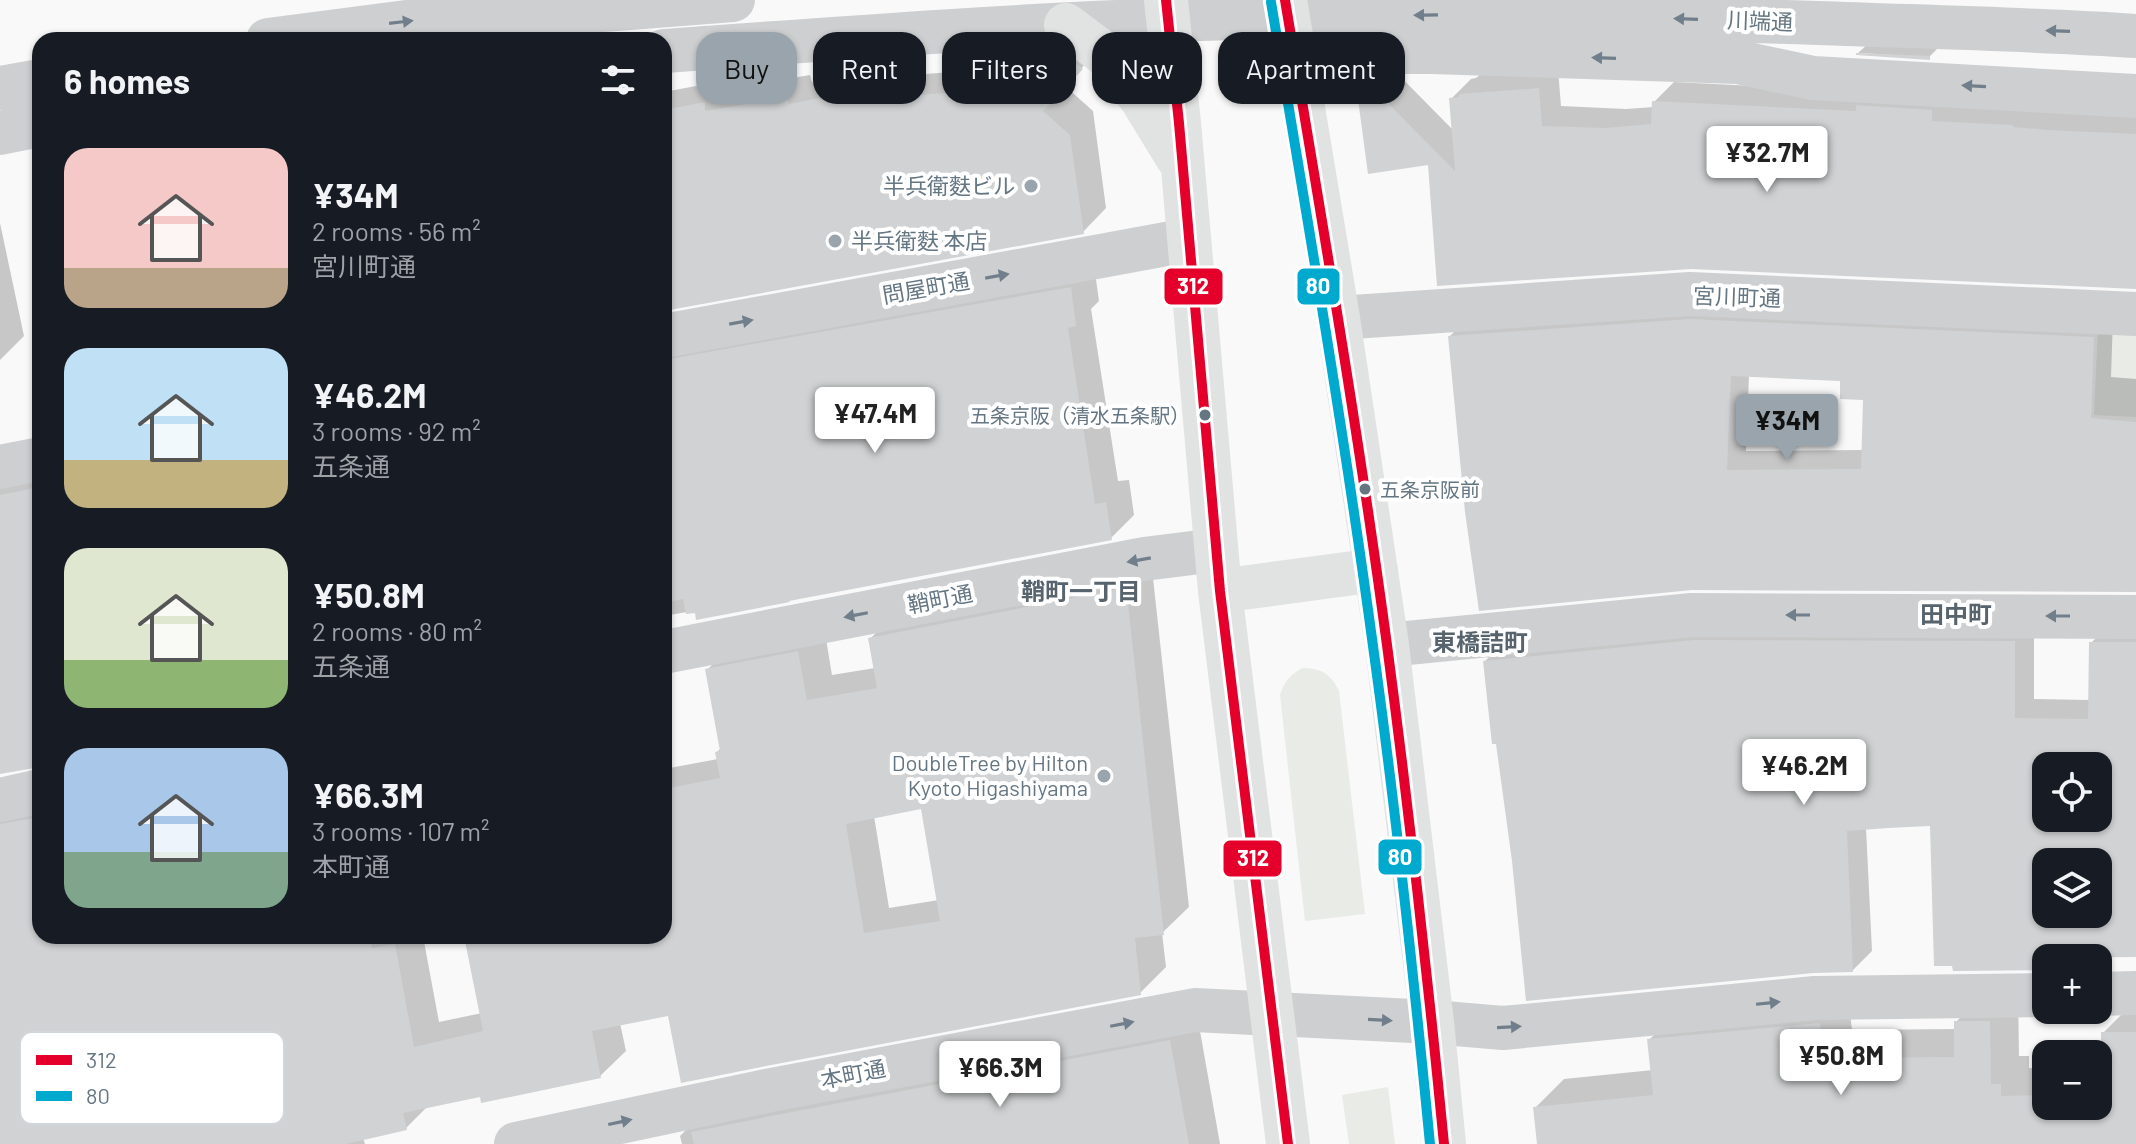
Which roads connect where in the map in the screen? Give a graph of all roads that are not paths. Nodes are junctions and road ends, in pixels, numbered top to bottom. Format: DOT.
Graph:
graph roads {
  1 [pos="733,0"];
  2 [pos="1176,10"];
  3 [pos="1289,23"];
  4 [pos="1066,25"];
  5 [pos="330,32"];
  6 [pos="2136,36"];
  7 [pos="672,50"];
  8 [pos="32,82"];
  9 [pos="0,88"];
  10 [pos="2136,96"];
  11 [pos="32,127"];
  12 [pos="0,133"];
  13 [pos="1182,166"];
  14 [pos="1188,240"];
  15 [pos="2136,314"];
  16 [pos="1338,318"];
  17 [pos="672,335"];
  18 [pos="32,461"];
  19 [pos="0,467"];
  20 [pos="1218,570"];
  21 [pos="1376,570"];
  22 [pos="2136,617"];
  23 [pos="1387,645"];
  24 [pos="672,650"];
  25 [pos="32,793"];
  26 [pos="0,800"];
  27 [pos="2136,993"];
  28 [pos="2112,994"];
  29 [pos="2032,995"];
  30 [pos="1273,1014"];
  31 [pos="1432,1022"];
  32 [pos="516,1144"];
  33 [pos="1288,1144"];
  34 [pos="1444,1144"];
  5 -- 1 [label="street, one-way"];
  2 -- 3 [label="street, 川端通"];
  2 -- 4 [label="street, 川端通"];
  2 -- 13 [label="highway"];
  6 -- 3 [label="street, 川端通, one-way"];
  10 -- 3 [label="street, one-way"];
  3 -- 16 [label="highway"];
  4 -- 7 [label="street, 川端通"];
  4 -- 13 [label="highway"];
  8 -- 9 [label="street"];
  11 -- 12 [label="street"];
  13 -- 14 [label="highway"];
  17 -- 14 [label="street, 問屋町通, one-way"];
  14 -- 20 [label="highway"];
  15 -- 16 [label="street, 宮川町通"];
  16 -- 21 [label="highway"];
  18 -- 19 [label="street"];
  20 -- 21 [label="highway"];
  20 -- 24 [label="street, 鞘町通, one-way"];
  20 -- 30 [label="highway"];
  21 -- 23 [label="highway"];
  22 -- 23 [label="street, one-way"];
  23 -- 31 [label="highway"];
  25 -- 26 [label="street"];
  27 -- 28 [label="street"];
  31 -- 29 [label="street, 本町通, one-way"];
  30 -- 31 [label="street, 本町通, one-way"];
  32 -- 30 [label="street, 本町通, one-way"];
  30 -- 33 [label="highway"];
  31 -- 34 [label="highway"];
}
